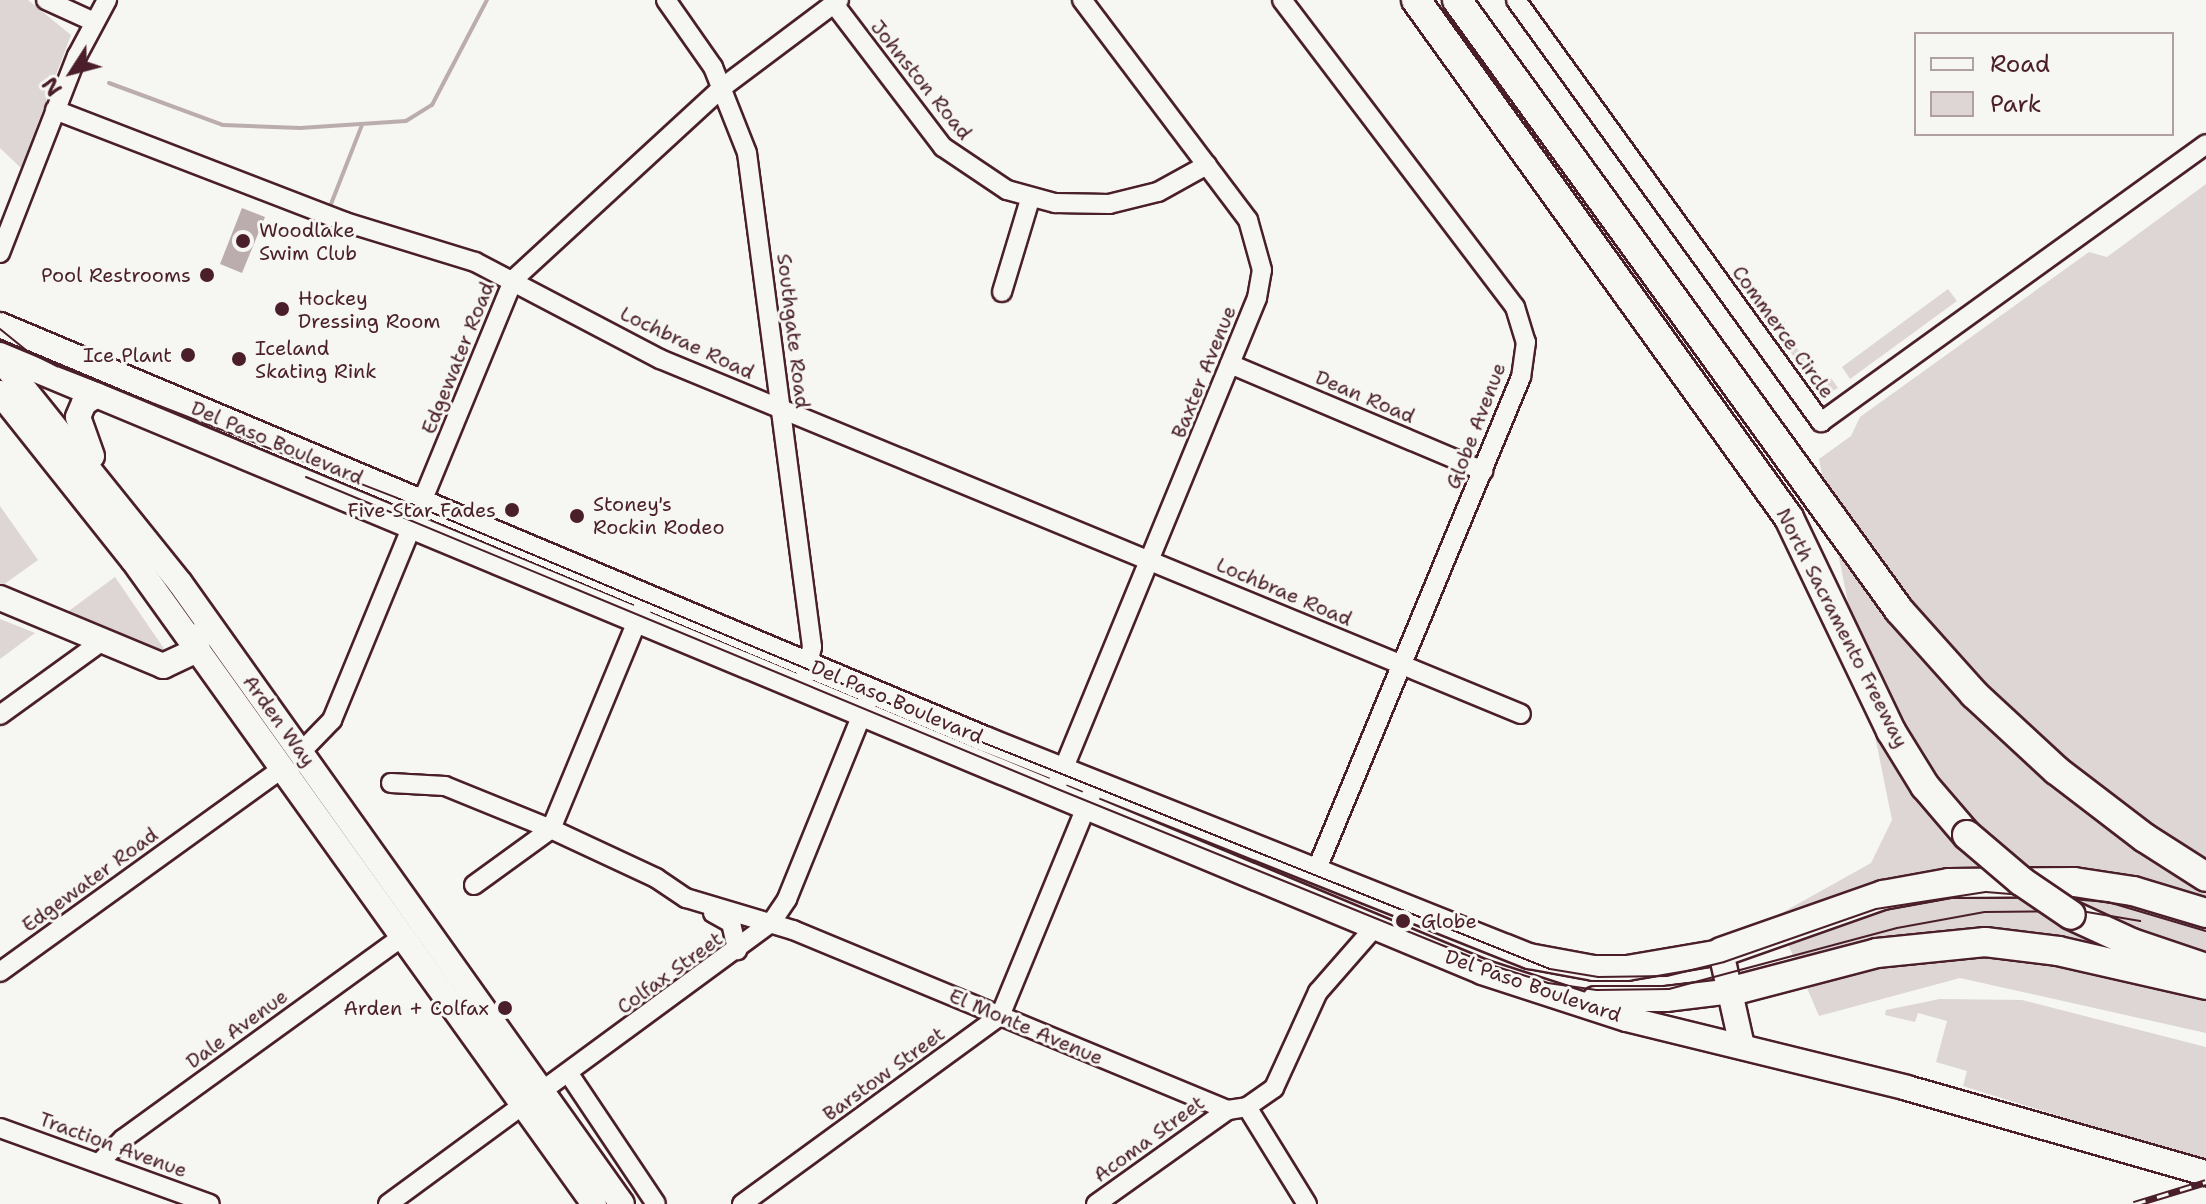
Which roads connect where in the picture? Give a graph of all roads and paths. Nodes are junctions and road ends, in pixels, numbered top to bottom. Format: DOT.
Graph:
graph roads {
  1 [pos="46,0"];
  2 [pos="107,0"];
  3 [pos="666,0"];
  4 [pos="1082,0"];
  5 [pos="1282,0"];
  6 [pos="1416,0"];
  7 [pos="1457,0"];
  8 [pos="1516,0"];
  9 [pos="836,2"];
  10 [pos="92,21"];
  11 [pos="723,87"];
  12 [pos="55,110"];
  13 [pos="2206,144"];
  14 [pos="1207,165"];
  15 [pos="1030,199"];
  16 [pos="0,253"];
  17 [pos="514,279"];
  18 [pos="1002,292"];
  19 [pos="0,325"];
  20 [pos="0,357"];
  21 [pos="1230,364"];
  22 [pos="0,393"];
  23 [pos="97,395"];
  24 [pos="781,409"];
  25 [pos="1483,471"];
  26 [pos="109,490"];
  27 [pos="417,515"];
  28 [pos="157,553"];
  29 [pos="1151,561"];
  30 [pos="0,598"];
  31 [pos="643,608"];
  32 [pos="101,642"];
  33 [pos="198,650"];
  34 [pos="1403,665"];
  35 [pos="805,676"];
  36 [pos="867,703"];
  37 [pos="1521,714"];
  38 [pos="0,715"];
  39 [pos="292,760"];
  40 [pos="1058,781"];
  41 [pos="1096,781"];
  42 [pos="391,783"];
  43 [pos="1087,806"];
  44 [pos="551,829"];
  45 [pos="1316,871"];
  46 [pos="2206,877"];
  47 [pos="474,885"];
  48 [pos="696,902"];
  49 [pos="2206,913"];
  50 [pos="771,923"];
  51 [pos="1374,928"];
  52 [pos="405,935"];
  53 [pos="737,950"];
  54 [pos="1721,952"];
  55 [pos="2206,968"];
  56 [pos="0,972"];
  57 [pos="2206,985"];
  58 [pos="1732,991"];
  59 [pos="1556,995"];
  60 [pos="1000,1016"];
  61 [pos="1742,1046"];
  62 [pos="569,1074"];
  63 [pos="534,1101"];
  64 [pos="1247,1107"];
  65 [pos="1228,1110"];
  66 [pos="0,1128"];
  67 [pos="99,1163"];
  68 [pos="2206,1173"];
  69 [pos="210,1204"];
  70 [pos="388,1204"];
  71 [pos="594,1204"];
  72 [pos="622,1204"];
  73 [pos="656,1204"];
  74 [pos="742,1204"];
  75 [pos="1096,1204"];
  76 [pos="1307,1204"];
  1 -- 10 [label="street"];
  2 -- 10 [label="street"];
  3 -- 11 [label="street, Southgate Road"];
  4 -- 14 [label="street, Baxter Avenue"];
  5 -- 25 [label="street, Globe Avenue"];
  6 -- 55 [label="highway, North Sacramento Freeway, bridge"];
  7 -- 46 [label="highway, North Sacramento Freeway"];
  8 -- 13 [label="street, Commerce Circle"];
  9 -- 11 [label="street, Edgewater Road"];
  9 -- 15 [label="street, Johnston Road"];
  10 -- 12 [label="street"];
  11 -- 17 [label="street, Edgewater Road"];
  11 -- 24 [label="street, Southgate Road"];
  12 -- 16 [label="street"];
  12 -- 17 [label="street, Lochbrae Road"];
  14 -- 15 [label="street, Johnston Road"];
  14 -- 21 [label="street, Baxter Avenue"];
  15 -- 18 [label="street"];
  17 -- 24 [label="street, Lochbrae Road"];
  17 -- 27 [label="street, Edgewater Road"];
  19 -- 27 [label="main road, Del Paso Boulevard"];
  20 -- 23 [label="main road, Del Paso Boulevard"];
  20 -- 26 [label="main road, Arden Way"];
  21 -- 25 [label="street, Dean Road"];
  21 -- 29 [label="street, Baxter Avenue"];
  22 -- 33 [label="main road, Arden Way"];
  23 -- 26 [label="main road"];
  23 -- 27 [label="main road, Del Paso Boulevard"];
  24 -- 29 [label="street, Lochbrae Road"];
  24 -- 35 [label="street, Southgate Road"];
  25 -- 34 [label="street, Globe Avenue"];
  26 -- 28 [label="main road, Arden Way"];
  27 -- 31 [label="main road, Del Paso Boulevard"];
  27 -- 39 [label="street, Edgewater Road"];
  28 -- 33 [label="main road"];
  28 -- 39 [label="main road, Arden Way"];
  29 -- 34 [label="street, Lochbrae Road"];
  29 -- 40 [label="street, Baxter Avenue"];
  30 -- 32 [label="main road"];
  31 -- 35 [label="main road, Del Paso Boulevard"];
  31 -- 44 [label="street"];
  32 -- 33 [label="main road"];
  32 -- 38 [label="street"];
  33 -- 39 [label="main road, Arden Way"];
  34 -- 37 [label="street, Lochbrae Road"];
  34 -- 45 [label="street, Globe Avenue"];
  35 -- 36 [label="main road, Del Paso Boulevard"];
  36 -- 40 [label="main road, Del Paso Boulevard"];
  36 -- 50 [label="street, Colfax Street"];
  39 -- 52 [label="main road, Arden Way"];
  39 -- 56 [label="street, Edgewater Road"];
  39 -- 63 [label="main road, Arden Way"];
  40 -- 41 [label="main road, Del Paso Boulevard"];
  40 -- 43 [label="main road, Del Paso Boulevard"];
  41 -- 43 [label="street"];
  41 -- 45 [label="main road, Del Paso Boulevard"];
  42 -- 44 [label="street, El Monte Avenue"];
  43 -- 51 [label="main road, Del Paso Boulevard"];
  43 -- 60 [label="street"];
  44 -- 47 [label="street"];
  44 -- 48 [label="street, El Monte Avenue"];
  45 -- 54 [label="main road, Del Paso Boulevard"];
  48 -- 50 [label="street, El Monte Avenue"];
  48 -- 53 [label="street, El Monte Avenue"];
  49 -- 54 [label="highway"];
  50 -- 53 [label="street, Colfax Street"];
  50 -- 60 [label="street, El Monte Avenue"];
  51 -- 59 [label="main road, Del Paso Boulevard"];
  51 -- 64 [label="street"];
  52 -- 63 [label="main road, Arden Way"];
  52 -- 67 [label="street, Dale Avenue"];
  53 -- 62 [label="street, Colfax Street"];
  54 -- 58 [label="main road"];
  57 -- 58 [label="highway"];
  58 -- 59 [label="main road"];
  58 -- 61 [label="main road"];
  59 -- 61 [label="main road, Del Paso Boulevard"];
  60 -- 65 [label="street, El Monte Avenue"];
  60 -- 74 [label="street, Barstow Street"];
  61 -- 68 [label="main road, Del Paso Boulevard"];
  62 -- 63 [label="street, Colfax Street"];
  62 -- 73 [label="street"];
  63 -- 70 [label="street, Colfax Street"];
  63 -- 71 [label="main road"];
  63 -- 72 [label="main road"];
  64 -- 65 [label="street"];
  64 -- 76 [label="street"];
  65 -- 75 [label="street, Acoma Street"];
  66 -- 67 [label="street, Traction Avenue"];
  67 -- 69 [label="street, Traction Avenue"];
}
